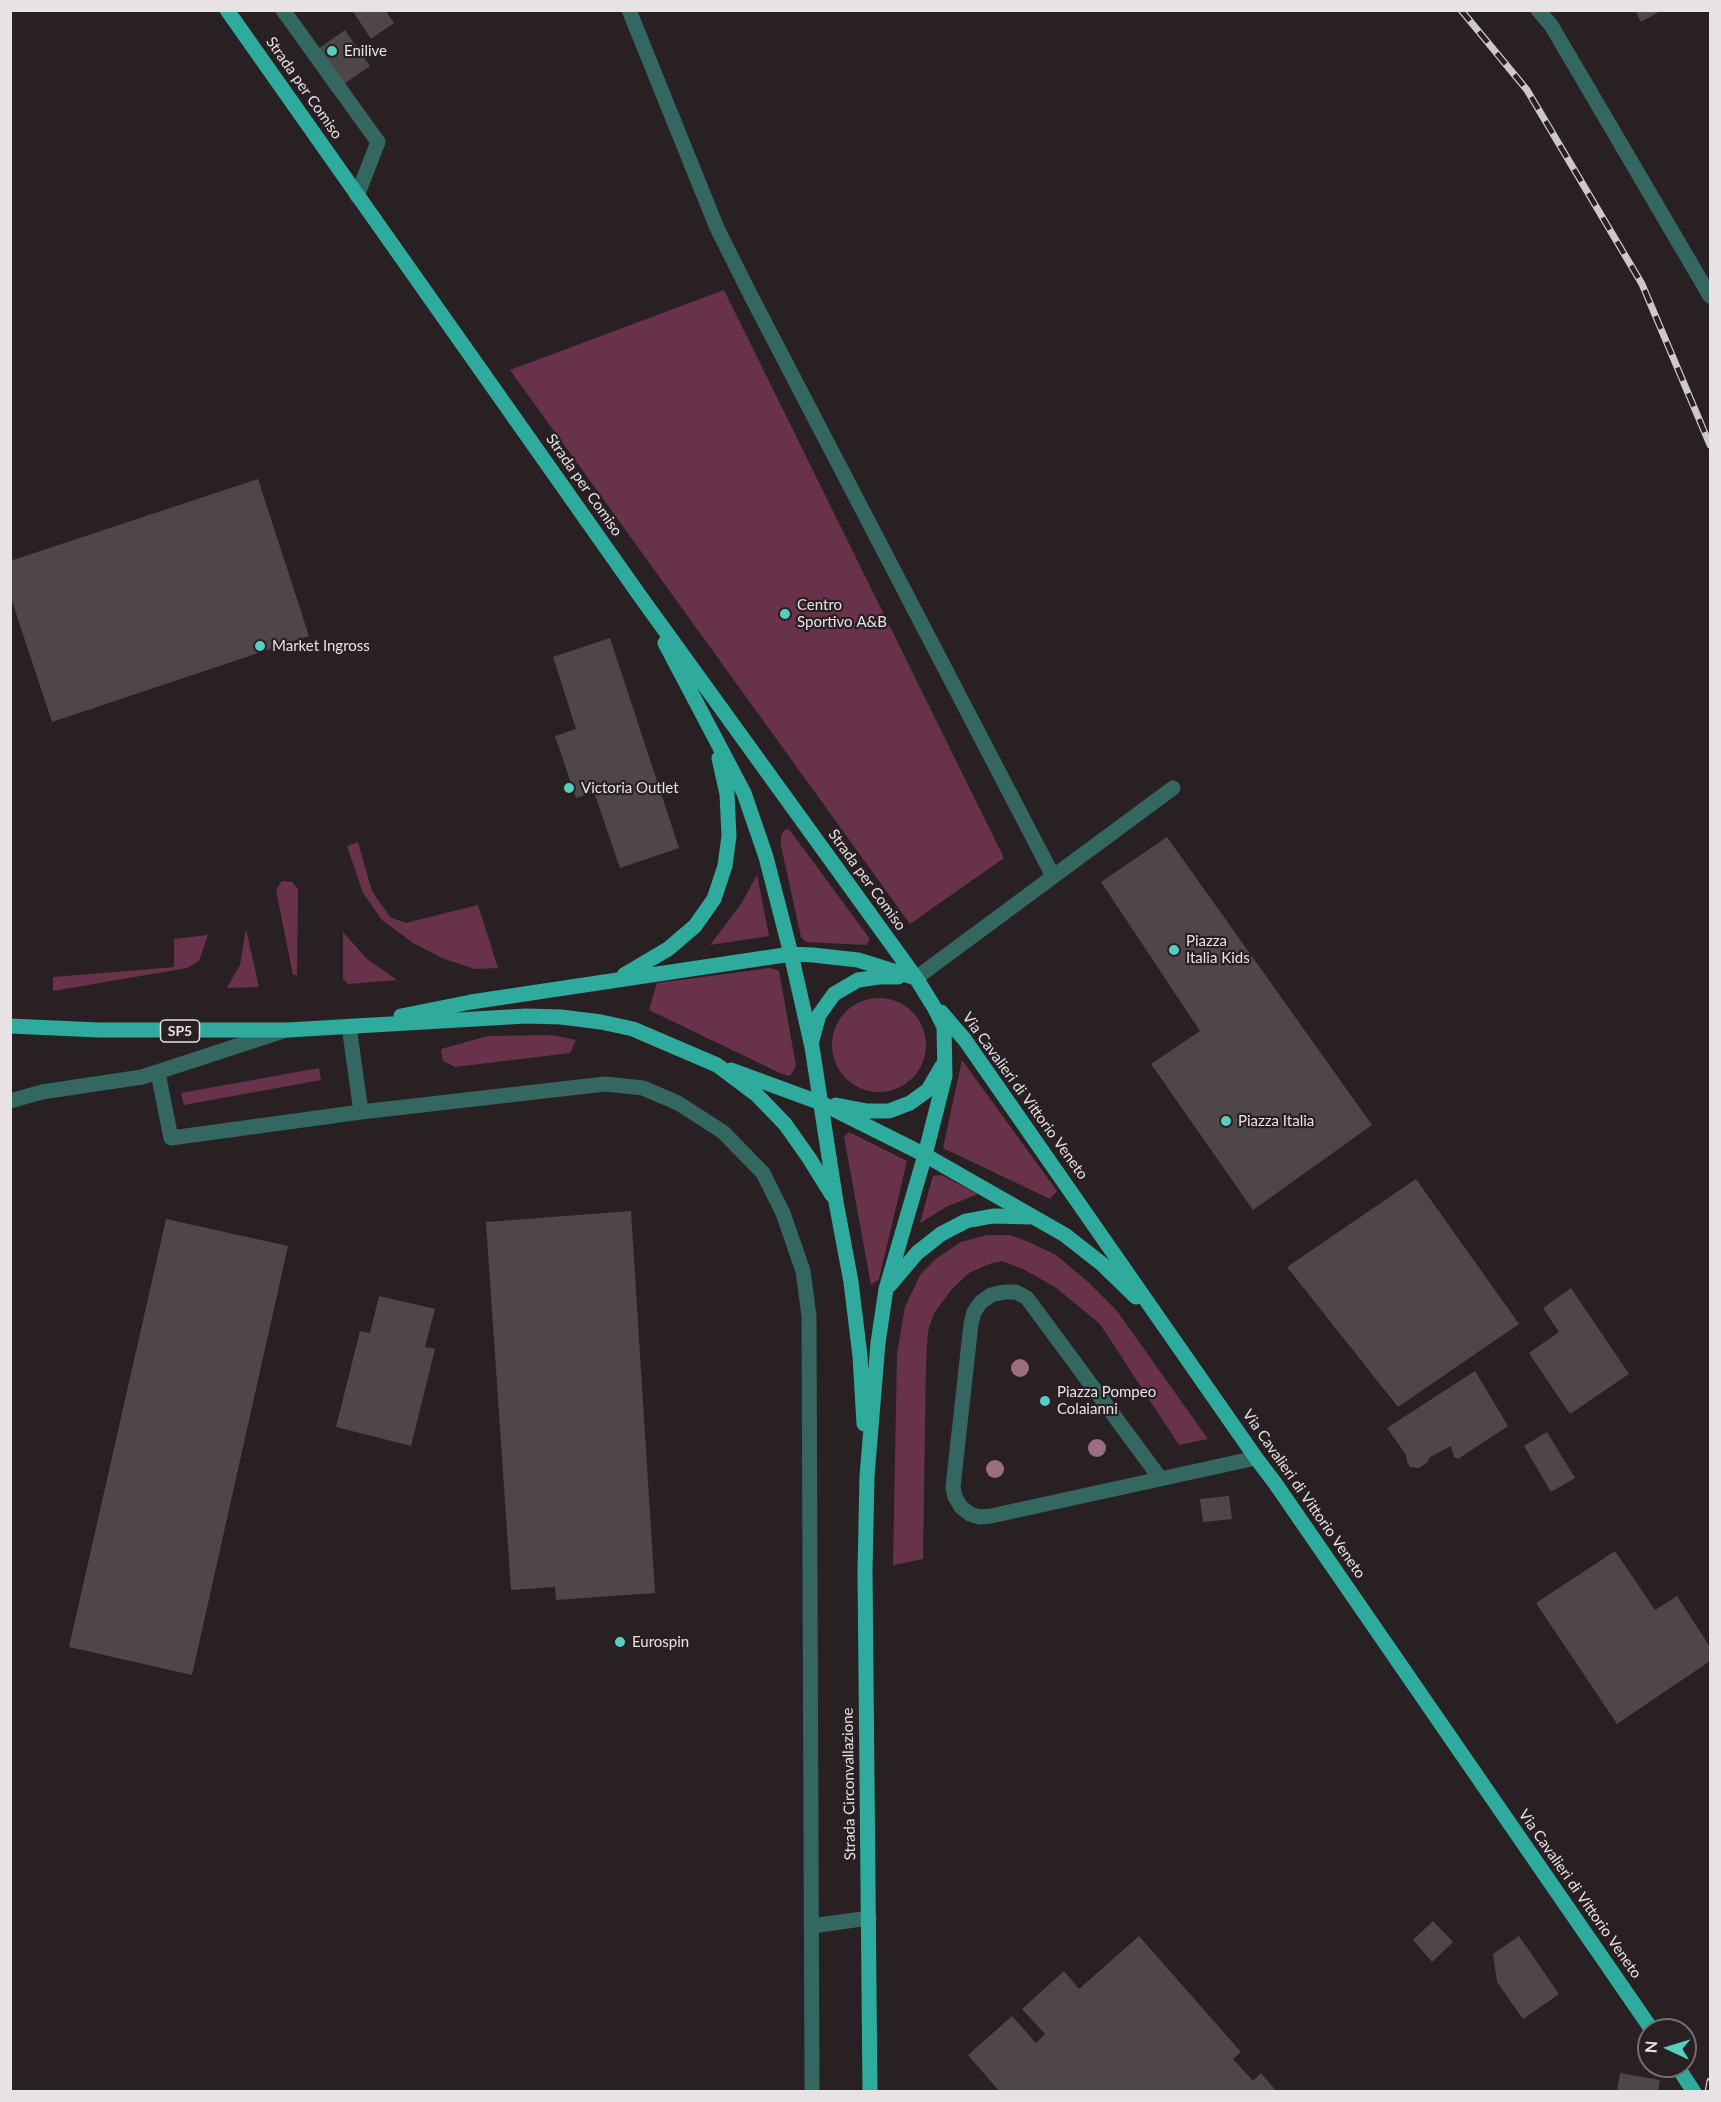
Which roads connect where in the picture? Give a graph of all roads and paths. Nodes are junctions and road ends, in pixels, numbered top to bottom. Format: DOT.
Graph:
graph roads {
  1 [pos="227,10"];
  2 [pos="283,10"];
  3 [pos="629,10"];
  4 [pos="1538,10"];
  5 [pos="357,196"];
  6 [pos="1710,296"];
  7 [pos="640,596"];
  8 [pos="715,737"];
  9 [pos="1173,788"];
  10 [pos="1053,876"];
  11 [pos="791,954"];
  12 [pos="617,979"];
  13 [pos="917,981"];
  14 [pos="10,1026"];
  15 [pos="349,1026"];
  16 [pos="288,1030"];
  17 [pos="812,1047"];
  18 [pos="945,1049"];
  19 [pos="717,1065"];
  20 [pos="158,1073"];
  21 [pos="10,1101"];
  22 [pos="821,1103"];
  23 [pos="361,1112"];
  24 [pos="925,1155"];
  25 [pos="836,1202"];
  26 [pos="1036,1217"];
  27 [pos="886,1289"];
  28 [pos="1163,1324"];
  29 [pos="1256,1458"];
  30 [pos="867,1476"];
  31 [pos="1160,1478"];
  32 [pos="869,1918"];
  33 [pos="812,1926"];
  34 [pos="1644,2018"];
  35 [pos="1685,2078"];
  36 [pos="812,2091"];
  37 [pos="870,2091"];
  38 [pos="1694,2091"];
  1 -- 5 [label="main road, Strada per Comiso"];
  2 -- 5 [label="street"];
  3 -- 10 [label="street"];
  4 -- 6 [label="street"];
  5 -- 7 [label="main road, Strada per Comiso"];
  7 -- 8 [label="main road"];
  7 -- 13 [label="main road, Strada per Comiso"];
  8 -- 11 [label="main road"];
  8 -- 12 [label="main road"];
  9 -- 10 [label="street"];
  10 -- 13 [label="street"];
  11 -- 12 [label="main road"];
  11 -- 13 [label="main road"];
  11 -- 17 [label="main road"];
  12 -- 15 [label="main road"];
  13 -- 17 [label="main road"];
  13 -- 18 [label="main road"];
  13 -- 28 [label="main road, Via Cavalieri di Vittorio Veneto"];
  14 -- 16 [label="main road, SP5"];
  15 -- 16 [label="main road, SP5"];
  15 -- 19 [label="main road"];
  15 -- 23 [label="street"];
  16 -- 20 [label="street"];
  17 -- 22 [label="main road"];
  18 -- 22 [label="main road"];
  18 -- 24 [label="main road"];
  19 -- 22 [label="main road"];
  19 -- 25 [label="main road"];
  20 -- 21 [label="street"];
  20 -- 23 [label="street"];
  22 -- 24 [label="main road"];
  22 -- 25 [label="main road"];
  23 -- 33 [label="street"];
  24 -- 26 [label="main road"];
  24 -- 27 [label="main road"];
  25 -- 30 [label="main road"];
  26 -- 27 [label="main road"];
  26 -- 28 [label="main road"];
  27 -- 30 [label="main road"];
  28 -- 29 [label="main road, Via Cavalieri di Vittorio Veneto"];
  29 -- 31 [label="street"];
  29 -- 34 [label="main road, Via Cavalieri di Vittorio Veneto"];
  30 -- 32 [label="main road, Strada Circonvallazione"];
  31 -- 31 [label="street"];
  32 -- 33 [label="street"];
  32 -- 37 [label="main road, Strada Circonvallazione"];
  33 -- 36 [label="street"];
  35 -- 38 [label="main road"];
}
